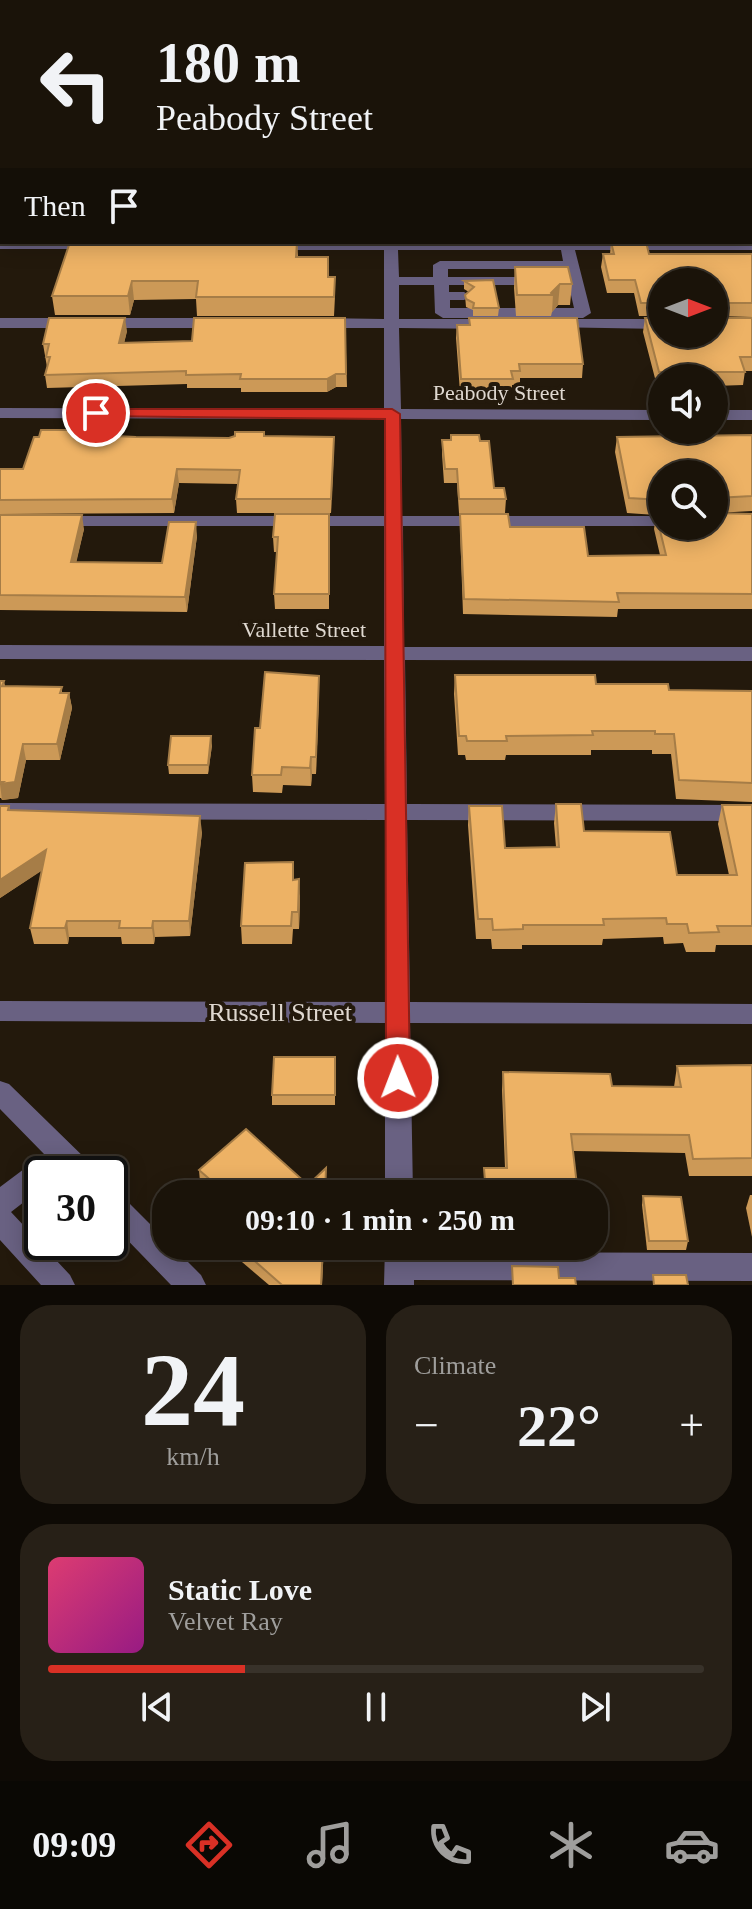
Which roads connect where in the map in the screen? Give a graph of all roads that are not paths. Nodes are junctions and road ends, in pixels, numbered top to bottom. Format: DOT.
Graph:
graph roads {
  1 [pos="261,244"];
  2 [pos="391,244"];
  3 [pos="550,244"];
  4 [pos="0,245"];
  5 [pos="110,245"];
  6 [pos="465,246"];
  7 [pos="567,246"];
  8 [pos="752,246"];
  9 [pos="466,265"];
  10 [pos="572,265"];
  11 [pos="390,281"];
  12 [pos="575,281"];
  13 [pos="442,288"];
  14 [pos="502,291"];
  15 [pos="464,296"];
  16 [pos="443,313"];
  17 [pos="507,313"];
  18 [pos="391,318"];
  19 [pos="0,323"];
  20 [pos="235,323"];
  21 [pos="297,323"];
  22 [pos="648,324"];
  23 [pos="0,413"];
  24 [pos="392,414"];
  25 [pos="648,415"];
  26 [pos="728,415"];
  27 [pos="752,415"];
  28 [pos="31,521"];
  29 [pos="393,521"];
  30 [pos="648,521"];
  31 [pos="0,652"];
  32 [pos="394,653"];
  33 [pos="752,654"];
  34 [pos="0,811"];
  35 [pos="395,812"];
  36 [pos="752,813"];
  37 [pos="0,1011"];
  38 [pos="397,1013"];
  39 [pos="752,1014"];
  40 [pos="0,1092"];
  41 [pos="64,1156"];
  42 [pos="399,1180"];
  43 [pos="24,1191"];
  44 [pos="0,1204"];
  45 [pos="0,1220"];
  46 [pos="128,1221"];
  47 [pos="399,1266"];
  48 [pos="752,1267"];
  49 [pos="60,1285"];
  50 [pos="191,1285"];
  1 -- 2 [label="street"];
  2 -- 6 [label="street"];
  2 -- 11 [label="street"];
  3 -- 6 [label="street"];
  3 -- 7 [label="street"];
  4 -- 5 [label="street"];
  6 -- 9 [label="street"];
  7 -- 8 [label="street"];
  7 -- 10 [label="street"];
  9 -- 10 [label="street"];
  9 -- 13 [label="street"];
  10 -- 12 [label="street"];
  11 -- 13 [label="street"];
  11 -- 18 [label="street"];
  12 -- 14 [label="street"];
  12 -- 17 [label="street"];
  13 -- 14 [label="street"];
  13 -- 15 [label="street"];
  13 -- 16 [label="street"];
  14 -- 17 [label="street"];
  16 -- 17 [label="street"];
  16 -- 18 [label="street"];
  18 -- 21 [label="street"];
  18 -- 22 [label="street"];
  18 -- 24 [label="street"];
  19 -- 20 [label="street"];
  23 -- 24 [label="street, Peabody Street"];
  24 -- 25 [label="street, Peabody Street"];
  24 -- 29 [label="street"];
  26 -- 27 [label="street"];
  28 -- 29 [label="street"];
  29 -- 30 [label="street"];
  29 -- 32 [label="street"];
  31 -- 32 [label="street, Vallette Street"];
  32 -- 33 [label="street, Vallette Street"];
  32 -- 35 [label="street"];
  34 -- 35 [label="street"];
  35 -- 36 [label="street"];
  35 -- 38 [label="street"];
  37 -- 38 [label="street, Russell Street"];
  38 -- 39 [label="street, Russell Street"];
  38 -- 42 [label="street"];
  40 -- 41 [label="street"];
  43 -- 44 [label="street"];
  45 -- 49 [label="street"];
  46 -- 50 [label="street"];
  47 -- 48 [label="street"];
}
